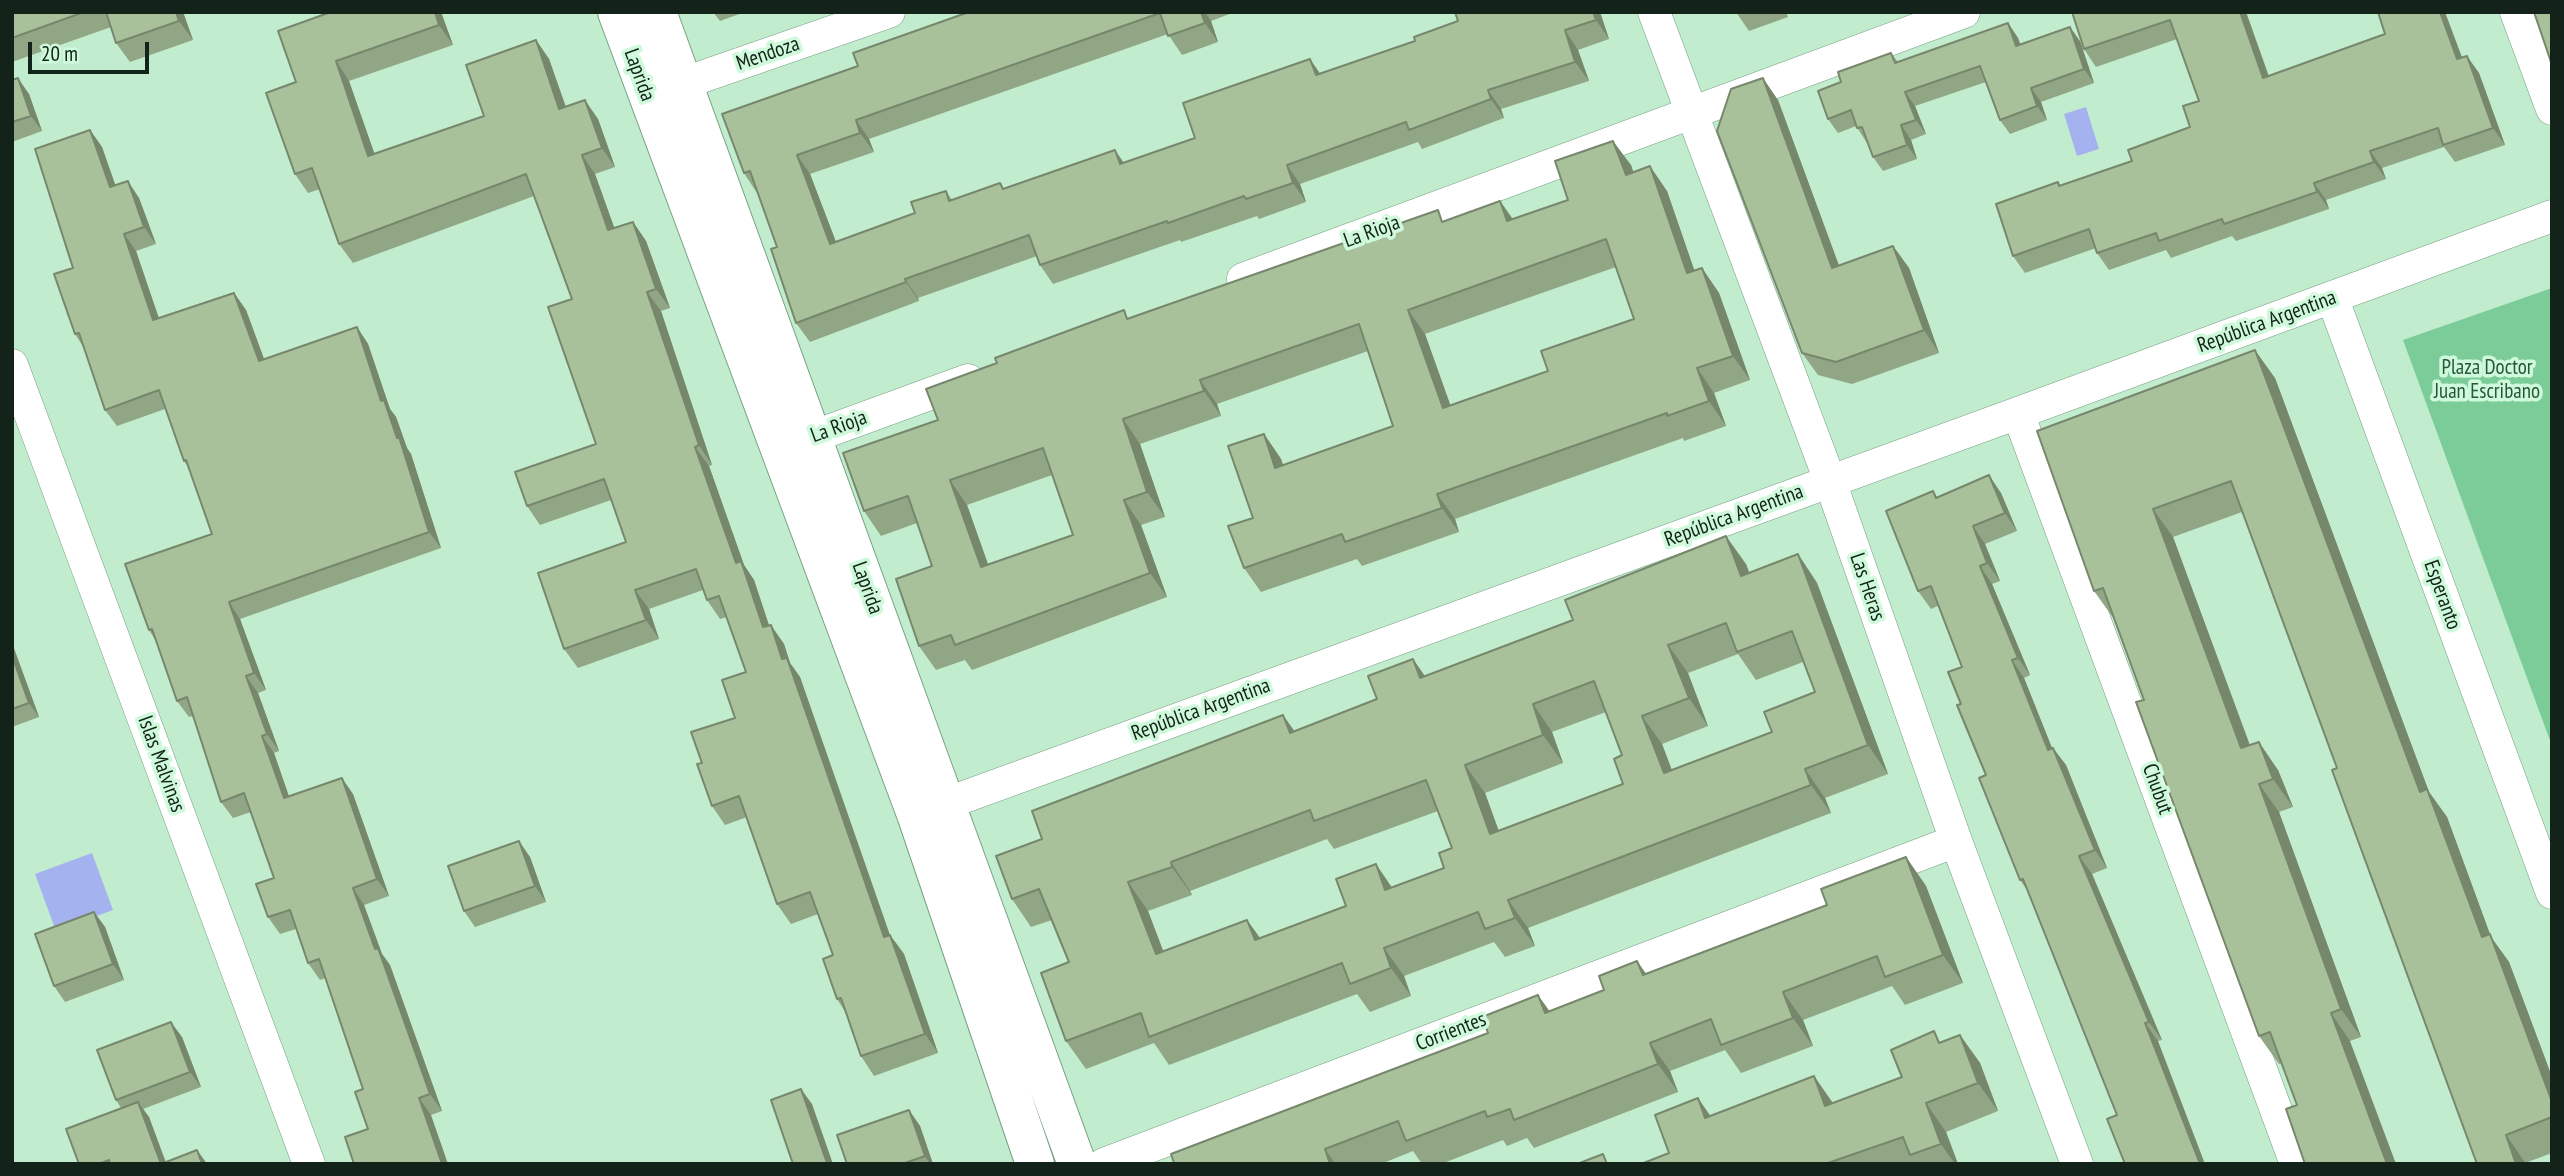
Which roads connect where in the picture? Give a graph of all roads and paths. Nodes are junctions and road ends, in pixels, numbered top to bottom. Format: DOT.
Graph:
graph roads {
  1 [pos="617,12"];
  2 [pos="657,12"];
  3 [pos="889,12"];
  4 [pos="1654,12"];
  5 [pos="1964,12"];
  6 [pos="2516,12"];
  7 [pos="682,83"];
  8 [pos="646,96"];
  9 [pos="2552,109"];
  10 [pos="1692,114"];
  11 [pos="2552,216"];
  12 [pos="1219,288"];
  13 [pos="2332,298"];
  14 [pos="12,365"];
  15 [pos="996,369"];
  16 [pos="2018,413"];
  17 [pos="795,443"];
  18 [pos="1830,481"];
  19 [pos="931,809"];
  20 [pos="1956,841"];
  21 [pos="2552,893"];
  22 [pos="309,1164"];
  23 [pos="1035,1164"];
  24 [pos="1077,1164"];
  25 [pos="1104,1164"];
  26 [pos="2077,1164"];
  27 [pos="2296,1164"];
  1 -- 8 [label="main road, Laprida"];
  2 -- 7 [label="main road, Laprida"];
  3 -- 7 [label="street, Mendoza"];
  4 -- 10 [label="street, Las Heras"];
  5 -- 10 [label="street, La Rioja"];
  6 -- 9 [label="street"];
  7 -- 8 [label="street, Mendoza"];
  7 -- 17 [label="main road, Laprida"];
  8 -- 17 [label="main road, Laprida"];
  10 -- 12 [label="street, La Rioja"];
  10 -- 18 [label="street, Las Heras"];
  11 -- 13 [label="street, República Argentina"];
  13 -- 16 [label="street, República Argentina"];
  13 -- 21 [label="street, Esperanto"];
  14 -- 22 [label="street, Islas Malvinas"];
  15 -- 17 [label="street, La Rioja"];
  16 -- 18 [label="street, República Argentina"];
  16 -- 27 [label="street, Chubut"];
  17 -- 19 [label="main road, Laprida"];
  18 -- 19 [label="street, República Argentina"];
  18 -- 20 [label="street, Las Heras"];
  19 -- 23 [label="main road, Laprida"];
  19 -- 24 [label="main road, Laprida"];
  20 -- 25 [label="street, Corrientes"];
  20 -- 26 [label="street, Las Heras"];
}
